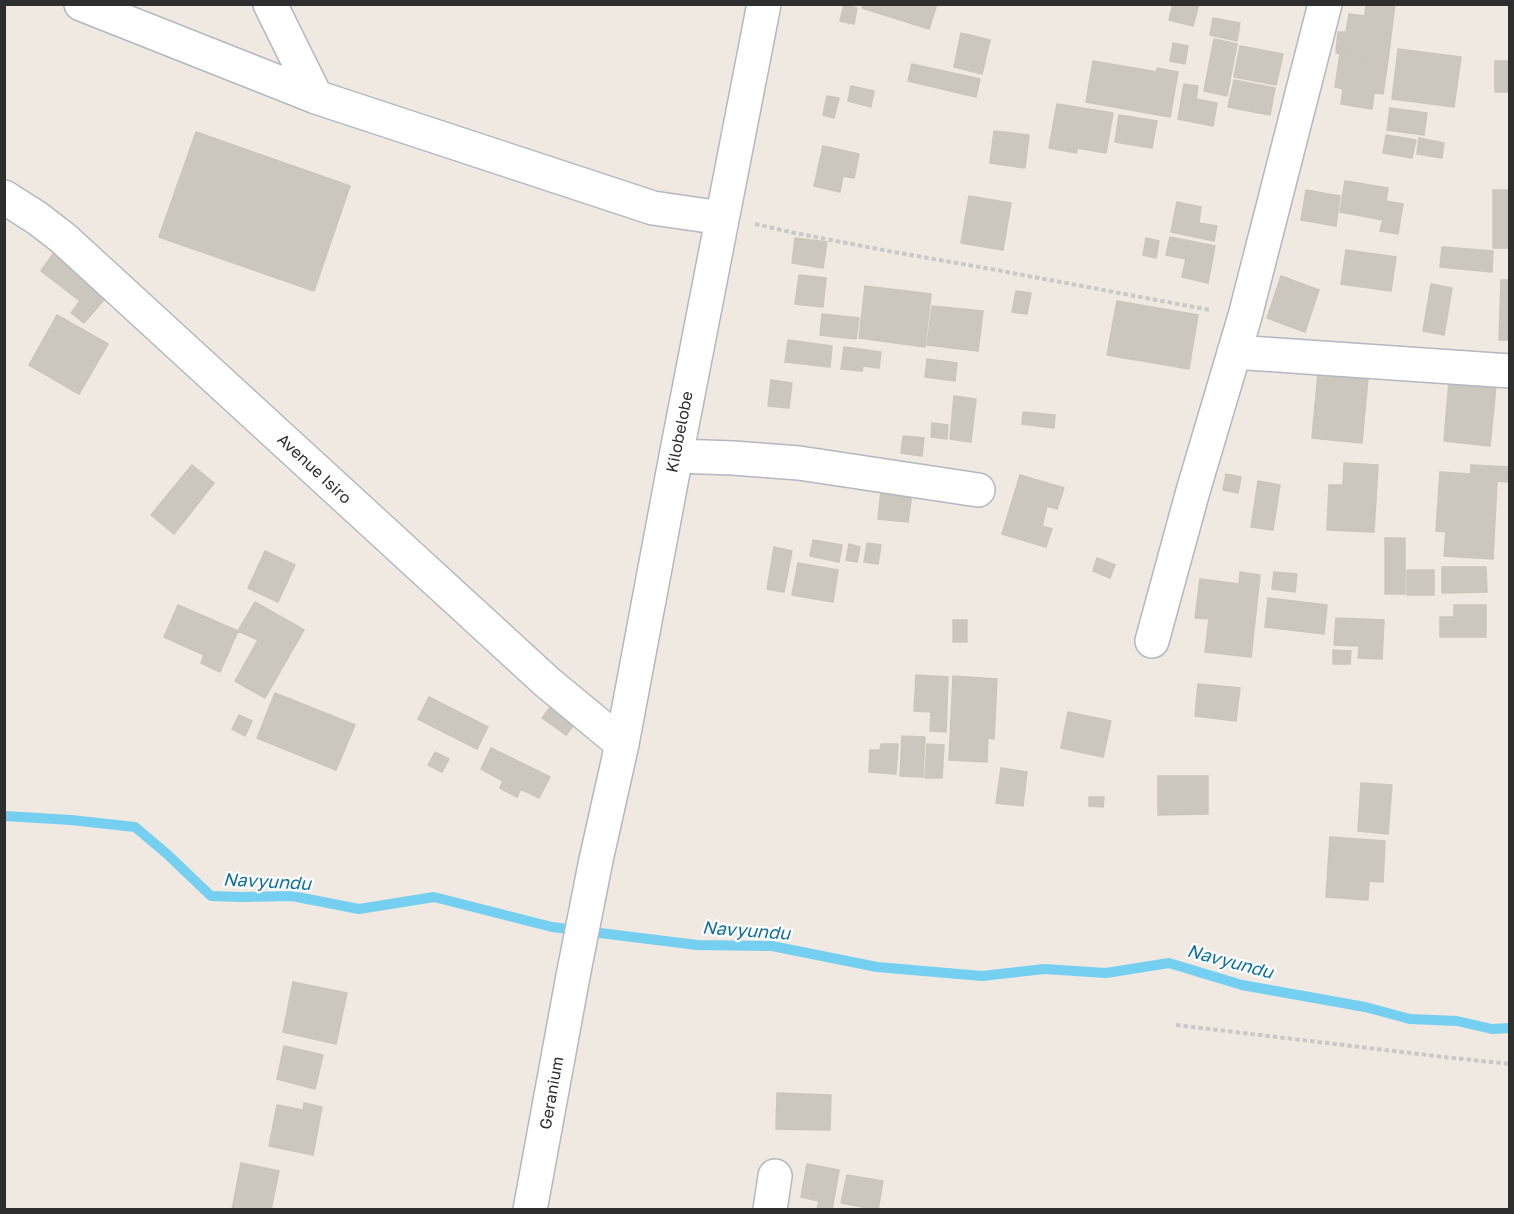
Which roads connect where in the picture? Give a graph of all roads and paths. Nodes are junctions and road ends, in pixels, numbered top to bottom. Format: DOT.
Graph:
graph roads {
  1 [pos="81,4"];
  2 [pos="270,4"];
  3 [pos="764,4"];
  4 [pos="1325,4"];
  5 [pos="316,97"];
  6 [pos="4,197"];
  7 [pos="722,218"];
  8 [pos="1245,316"];
  9 [pos="1234,352"];
  10 [pos="1509,372"];
  11 [pos="676,456"];
  12 [pos="978,490"];
  13 [pos="1152,641"];
  14 [pos="622,744"];
  15 [pos="596,860"];
  16 [pos="1176,1025"];
  17 [pos="1509,1064"];
  18 [pos="775,1176"];
  19 [pos="530,1209"];
  20 [pos="770,1209"];
  1 -- 5 [label="street"];
  2 -- 5 [label="street"];
  3 -- 7 [label="street, Kilobelobe"];
  4 -- 8 [label="street"];
  5 -- 7 [label="street"];
  6 -- 14 [label="street, Avenue Isiro"];
  7 -- 8 [label="path"];
  7 -- 11 [label="street, Kilobelobe"];
  8 -- 9 [label="street"];
  9 -- 10 [label="street"];
  9 -- 13 [label="street"];
  11 -- 12 [label="street"];
  11 -- 14 [label="street, Kilobelobe"];
  14 -- 15 [label="street, Kilobelobe"];
  15 -- 19 [label="street, Geranium"];
  16 -- 17 [label="path"];
  18 -- 20 [label="street"];
}
